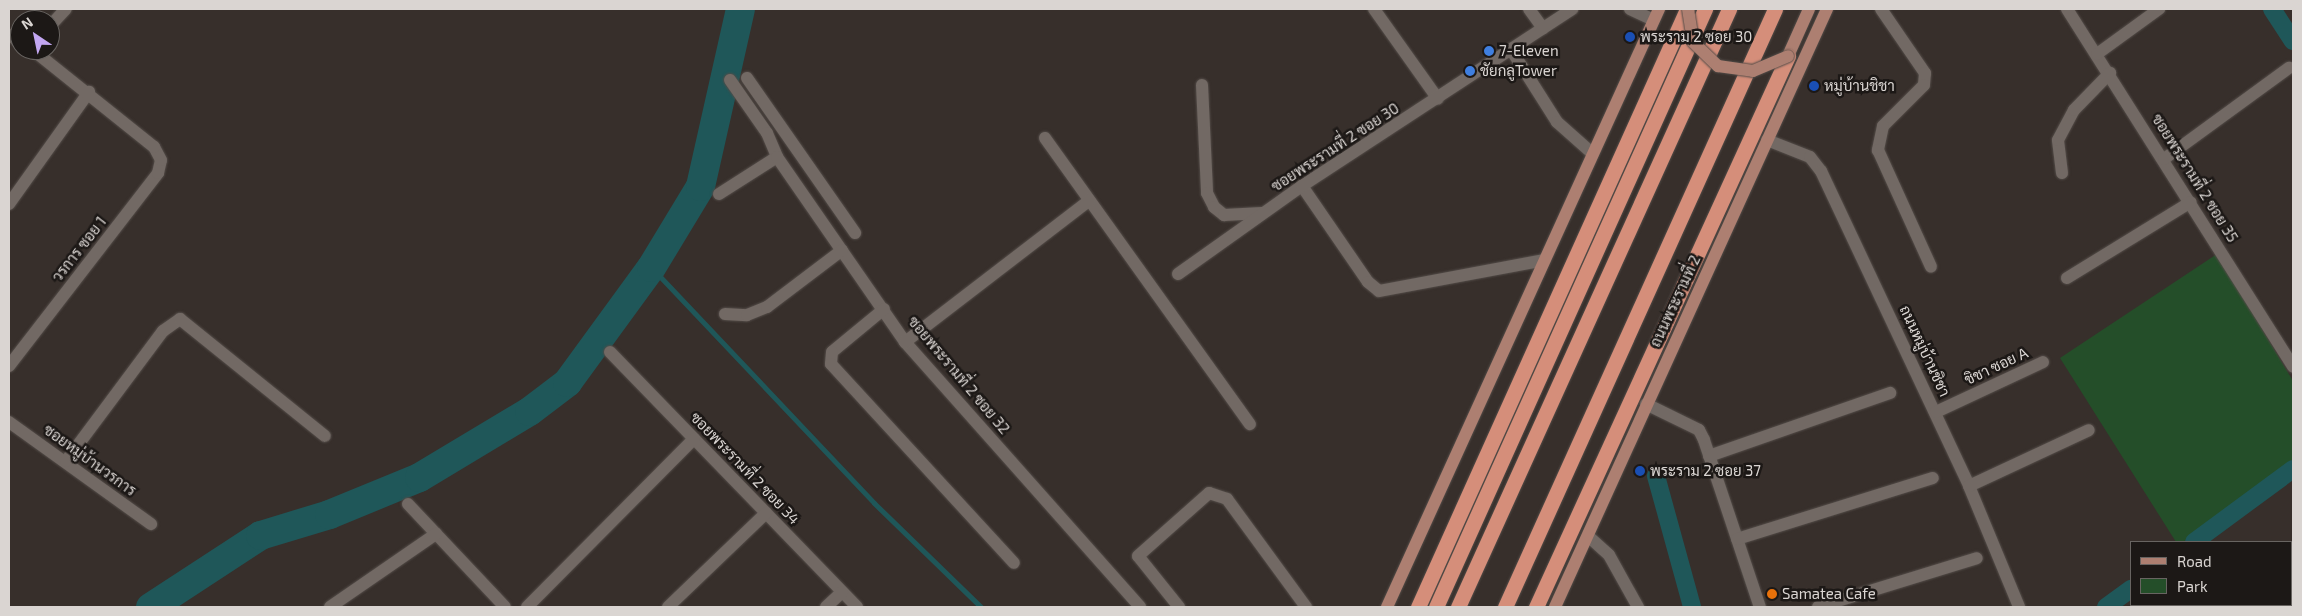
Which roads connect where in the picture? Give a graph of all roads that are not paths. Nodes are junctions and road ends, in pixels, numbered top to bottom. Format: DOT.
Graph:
graph roads {
  1 [pos="1374,9"];
  2 [pos="1529,9"];
  3 [pos="1572,9"];
  4 [pos="1630,9"];
  5 [pos="1687,9"];
  6 [pos="1705,9"];
  7 [pos="1729,9"];
  8 [pos="1765,9"];
  9 [pos="1775,9"];
  10 [pos="1809,9"];
  11 [pos="1827,9"];
  12 [pos="1881,9"];
  13 [pos="2068,9"];
  14 [pos="2159,9"];
  15 [pos="1656,14"];
  16 [pos="1543,28"];
  17 [pos="1512,51"];
  18 [pos="2097,54"];
  19 [pos="1788,56"];
  20 [pos="46,60"];
  21 [pos="2289,68"];
  22 [pos="2110,73"];
  23 [pos="747,78"];
  24 [pos="730,80"];
  25 [pos="1202,85"];
  26 [pos="89,92"];
  27 [pos="1438,100"];
  28 [pos="1045,138"];
  29 [pos="1766,140"];
  30 [pos="1592,153"];
  31 [pos="777,157"];
  32 [pos="2164,159"];
  33 [pos="808,166"];
  34 [pos="2062,172"];
  35 [pos="790,177"];
  36 [pos="1302,186"];
  37 [pos="719,194"];
  38 [pos="1089,201"];
  39 [pos="2191,202"];
  40 [pos="9,204"];
  41 [pos="1264,213"];
  42 [pos="855,233"];
  43 [pos="842,250"];
  44 [pos="1544,260"];
  45 [pos="1931,267"];
  46 [pos="1178,274"];
  47 [pos="2067,278"];
  48 [pos="884,309"];
  49 [pos="725,314"];
  50 [pos="905,342"];
  51 [pos="610,352"];
  52 [pos="2043,362"];
  53 [pos="9,366"];
  54 [pos="2293,367"];
  55 [pos="1890,393"];
  56 [pos="1646,404"];
  57 [pos="1936,412"];
  58 [pos="9,422"];
  59 [pos="1250,424"];
  60 [pos="2089,430"];
  61 [pos="324,436"];
  62 [pos="694,439"];
  63 [pos="1710,456"];
  64 [pos="66,461"];
  65 [pos="1933,478"];
  66 [pos="1969,486"];
  67 [pos="408,504"];
  68 [pos="766,513"];
  69 [pos="151,524"];
  70 [pos="436,534"];
  71 [pos="1588,536"];
  72 [pos="1737,539"];
  73 [pos="1977,558"];
  74 [pos="1014,562"];
  75 [pos="842,592"];
  76 [pos="330,607"];
  77 [pos="504,607"];
  78 [pos="527,607"];
  79 [pos="668,607"];
  80 [pos="826,607"];
  81 [pos="858,607"];
  82 [pos="1140,607"];
  83 [pos="1179,607"];
  84 [pos="1306,607"];
  85 [pos="1387,607"];
  86 [pos="1418,607"];
  87 [pos="1436,607"];
  88 [pos="1458,607"];
  89 [pos="1495,607"];
  90 [pos="1505,607"];
  91 [pos="1536,607"];
  92 [pos="1555,607"];
  93 [pos="1638,607"];
  94 [pos="1760,607"];
  95 [pos="1818,607"];
  96 [pos="2019,607"];
  1 -- 27 [label="street"];
  2 -- 16 [label="street"];
  3 -- 16 [label="street, ซอยพระรามที่ 2 ซอย 30"];
  4 -- 15 [label="street"];
  5 -- 19 [label="main road, bridge"];
  5 -- 86 [label="highway"];
  6 -- 87 [label="highway"];
  7 -- 88 [label="highway"];
  8 -- 89 [label="highway"];
  9 -- 90 [label="highway, ถนนพระรามที่ 2"];
  10 -- 19 [label="main road"];
  11 -- 29 [label="main road, ถนนพระรามที่ 2"];
  12 -- 45 [label="street"];
  13 -- 18 [label="street, ซอยพระรามที่ 2 ซอย 35"];
  14 -- 18 [label="street"];
  15 -- 30 [label="main road"];
  16 -- 17 [label="street, ซอยพระรามที่ 2 ซอย 30"];
  17 -- 27 [label="street, ซอยพระรามที่ 2 ซอย 30"];
  17 -- 30 [label="street"];
  18 -- 22 [label="street, ซอยพระรามที่ 2 ซอย 35"];
  19 -- 91 [label="highway"];
  20 -- 26 [label="street"];
  21 -- 32 [label="street"];
  22 -- 32 [label="street, ซอยพระรามที่ 2 ซอย 35"];
  22 -- 34 [label="street"];
  23 -- 33 [label="street"];
  24 -- 31 [label="street, ซอยพระรามที่ 2 ซอย 32"];
  25 -- 41 [label="street"];
  26 -- 40 [label="street"];
  26 -- 53 [label="street, วรการ ซอย 1"];
  27 -- 36 [label="street, ซอยพระรามที่ 2 ซอย 30"];
  28 -- 38 [label="street"];
  29 -- 56 [label="main road, ถนนพระรามที่ 2"];
  29 -- 57 [label="street, ถนนหมู่บ้านชิชา"];
  30 -- 44 [label="main road"];
  31 -- 35 [label="street, ซอยพระรามที่ 2 ซอย 32"];
  31 -- 37 [label="street"];
  32 -- 39 [label="street, ซอยพระรามที่ 2 ซอย 35"];
  33 -- 35 [label="street"];
  33 -- 42 [label="street"];
  35 -- 43 [label="street, ซอยพระรามที่ 2 ซอย 32"];
  36 -- 41 [label="street, ซอยพระรามที่ 2 ซอย 30"];
  36 -- 44 [label="street"];
  38 -- 50 [label="street"];
  38 -- 59 [label="street"];
  39 -- 47 [label="street"];
  39 -- 54 [label="street, ซอยพระรามที่ 2 ซอย 35"];
  41 -- 46 [label="street, ซอยพระรามที่ 2 ซอย 30"];
  43 -- 48 [label="street, ซอยพระรามที่ 2 ซอย 32"];
  43 -- 49 [label="street"];
  44 -- 85 [label="main road"];
  48 -- 50 [label="street, ซอยพระรามที่ 2 ซอย 32"];
  48 -- 74 [label="street"];
  50 -- 82 [label="street, ซอยพระรามที่ 2 ซอย 32"];
  51 -- 62 [label="street, ซอยพระรามที่ 2 ซอย 34"];
  52 -- 57 [label="street, ชิชา ซอย A"];
  55 -- 63 [label="street"];
  56 -- 63 [label="street"];
  56 -- 71 [label="main road, ถนนพระรามที่ 2"];
  57 -- 66 [label="street, ถนนหมู่บ้านชิชา"];
  58 -- 64 [label="street, ซอยหมู่บ้านวรการ"];
  60 -- 66 [label="street"];
  61 -- 64 [label="street"];
  62 -- 68 [label="street, ซอยพระรามที่ 2 ซอย 34"];
  62 -- 78 [label="street"];
  63 -- 72 [label="street"];
  64 -- 69 [label="street, ซอยหมู่บ้านวรการ"];
  65 -- 72 [label="street"];
  66 -- 96 [label="street, ถนนหมู่บ้านชิชา"];
  67 -- 70 [label="street"];
  68 -- 75 [label="street, ซอยพระรามที่ 2 ซอย 34"];
  68 -- 79 [label="street"];
  70 -- 76 [label="street"];
  70 -- 77 [label="street"];
  71 -- 92 [label="main road, ถนนพระรามที่ 2"];
  71 -- 93 [label="street"];
  72 -- 94 [label="street"];
  73 -- 95 [label="street"];
  75 -- 80 [label="street"];
  75 -- 81 [label="street, ซอยพระรามที่ 2 ซอย 34"];
  83 -- 84 [label="street"];
}
